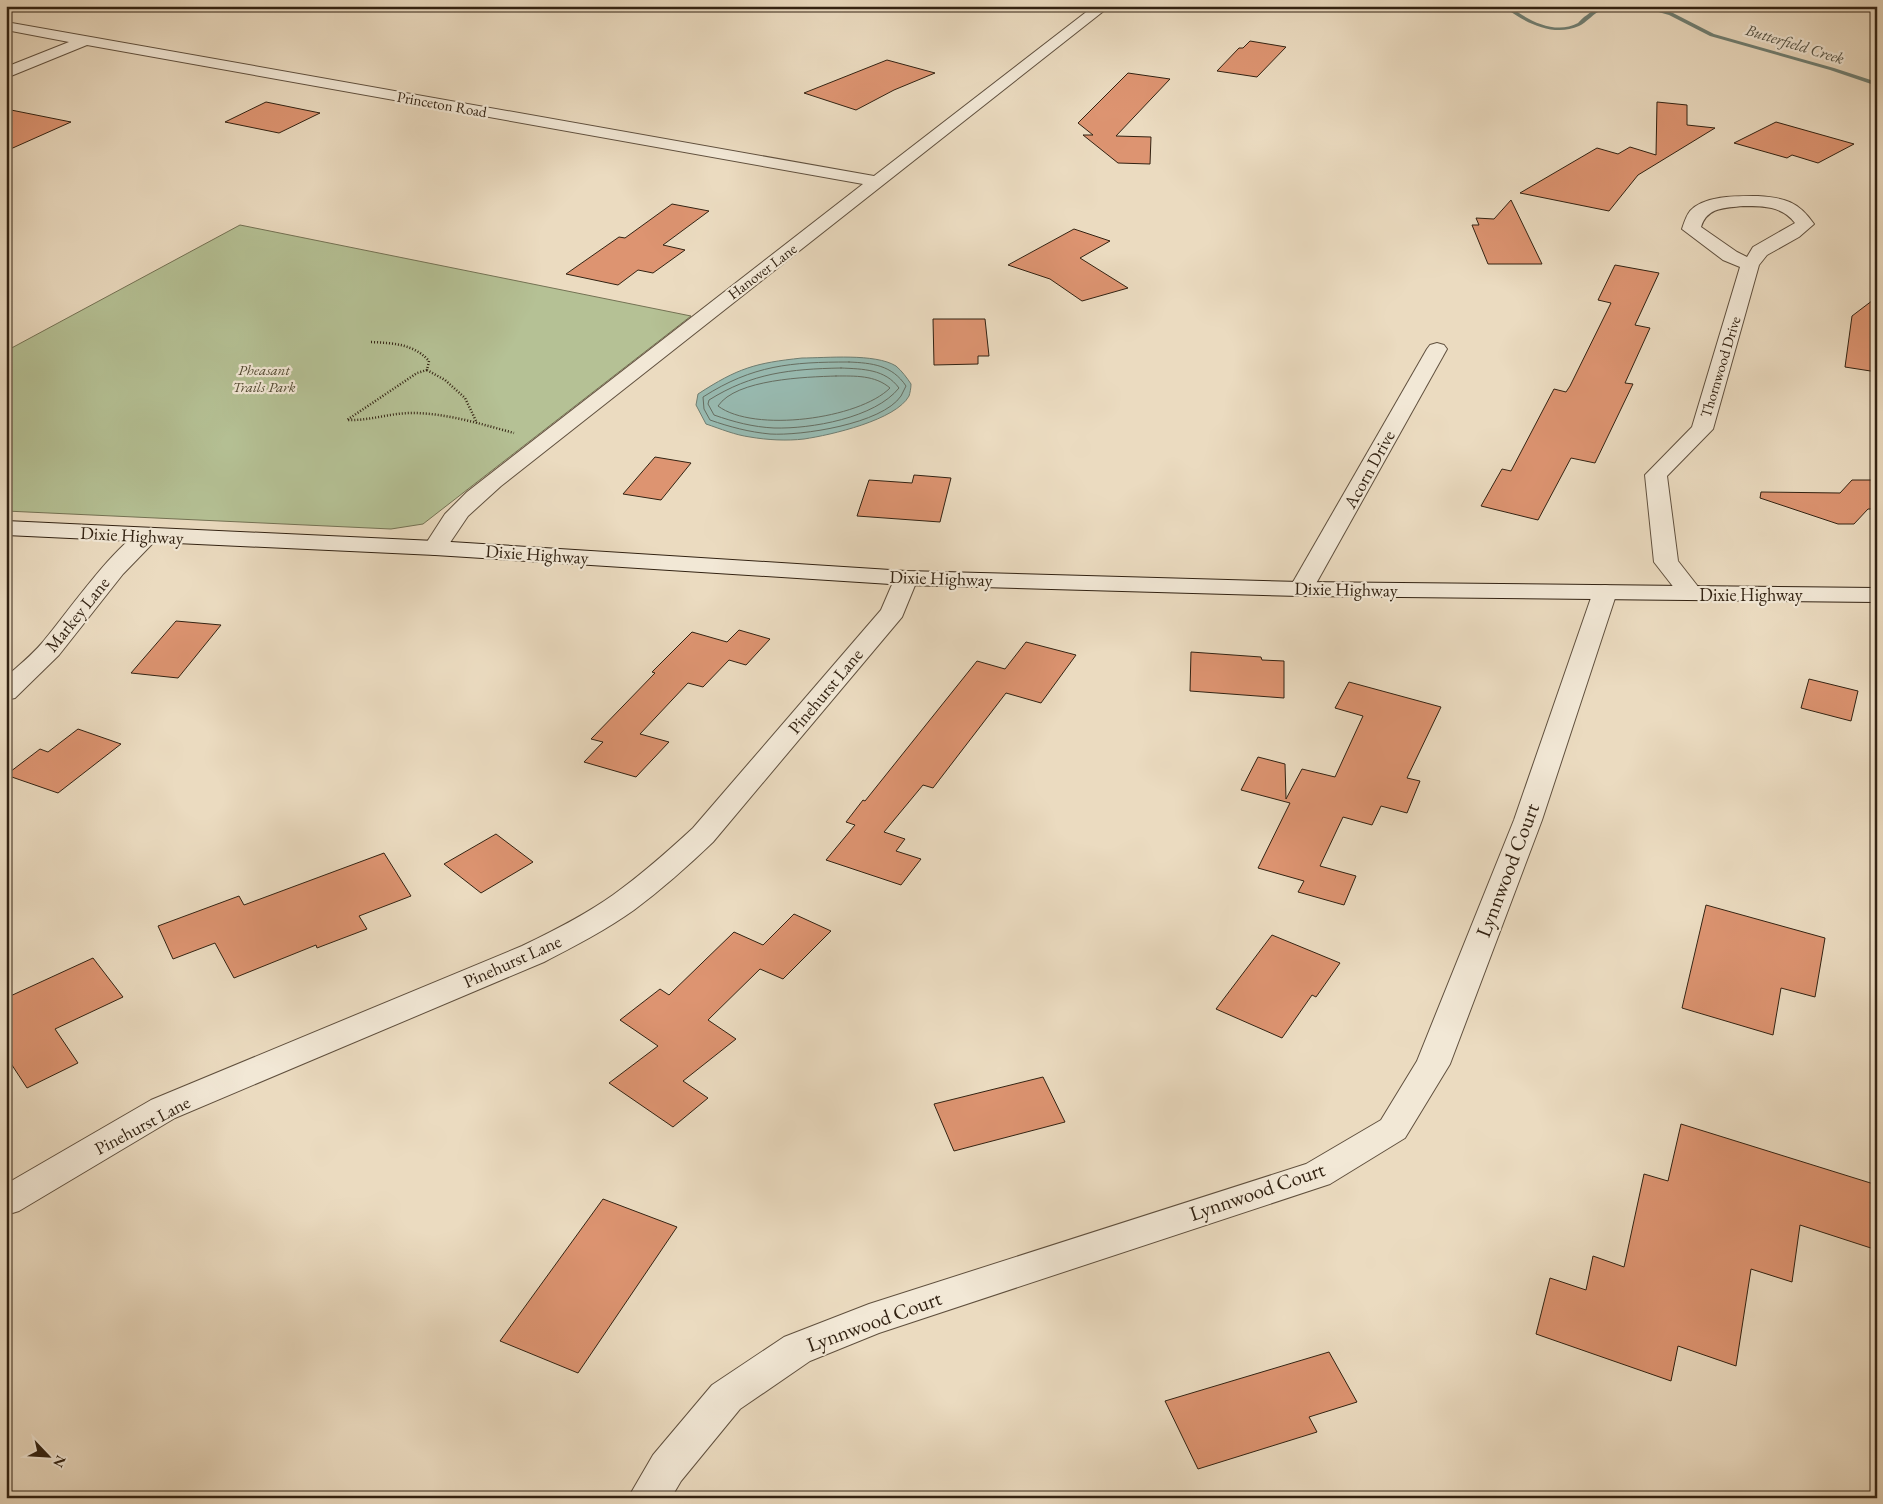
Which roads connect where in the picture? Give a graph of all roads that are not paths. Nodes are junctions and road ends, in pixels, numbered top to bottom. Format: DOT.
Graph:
graph roads {
  1 [pos="1102,6"];
  2 [pos="6,26"];
  3 [pos="86,40"];
  4 [pos="6,73"];
  5 [pos="878,182"];
  6 [pos="1750,264"];
  7 [pos="1436,349"];
  8 [pos="6,528"];
  9 [pos="147,536"];
  10 [pos="435,548"];
  11 [pos="906,578"];
  12 [pos="1301,589"];
  13 [pos="1605,592"];
  14 [pos="1691,594"];
  15 [pos="1877,595"];
  16 [pos="6,692"];
  17 [pos="6,1201"];
  18 [pos="648,1498"];
  1 -- 5 [label="street, Hanover Lane"];
  2 -- 3 [label="street, Princeton Road"];
  3 -- 4 [label="street"];
  3 -- 5 [label="street, Princeton Road"];
  5 -- 10 [label="street, Hanover Lane"];
  6 -- 6 [label="street, Thornwood Drive"];
  6 -- 14 [label="street, Thornwood Drive"];
  7 -- 12 [label="street, Acorn Drive"];
  8 -- 9 [label="street, Dixie Highway"];
  9 -- 10 [label="street, Dixie Highway"];
  9 -- 16 [label="street, Markey Lane"];
  10 -- 11 [label="street, Dixie Highway"];
  11 -- 12 [label="street, Dixie Highway"];
  11 -- 17 [label="street, Pinehurst Lane"];
  12 -- 13 [label="street, Dixie Highway"];
  13 -- 14 [label="street, Dixie Highway"];
  13 -- 18 [label="street, Lynnwood Court"];
  14 -- 15 [label="street, Dixie Highway"];
}
